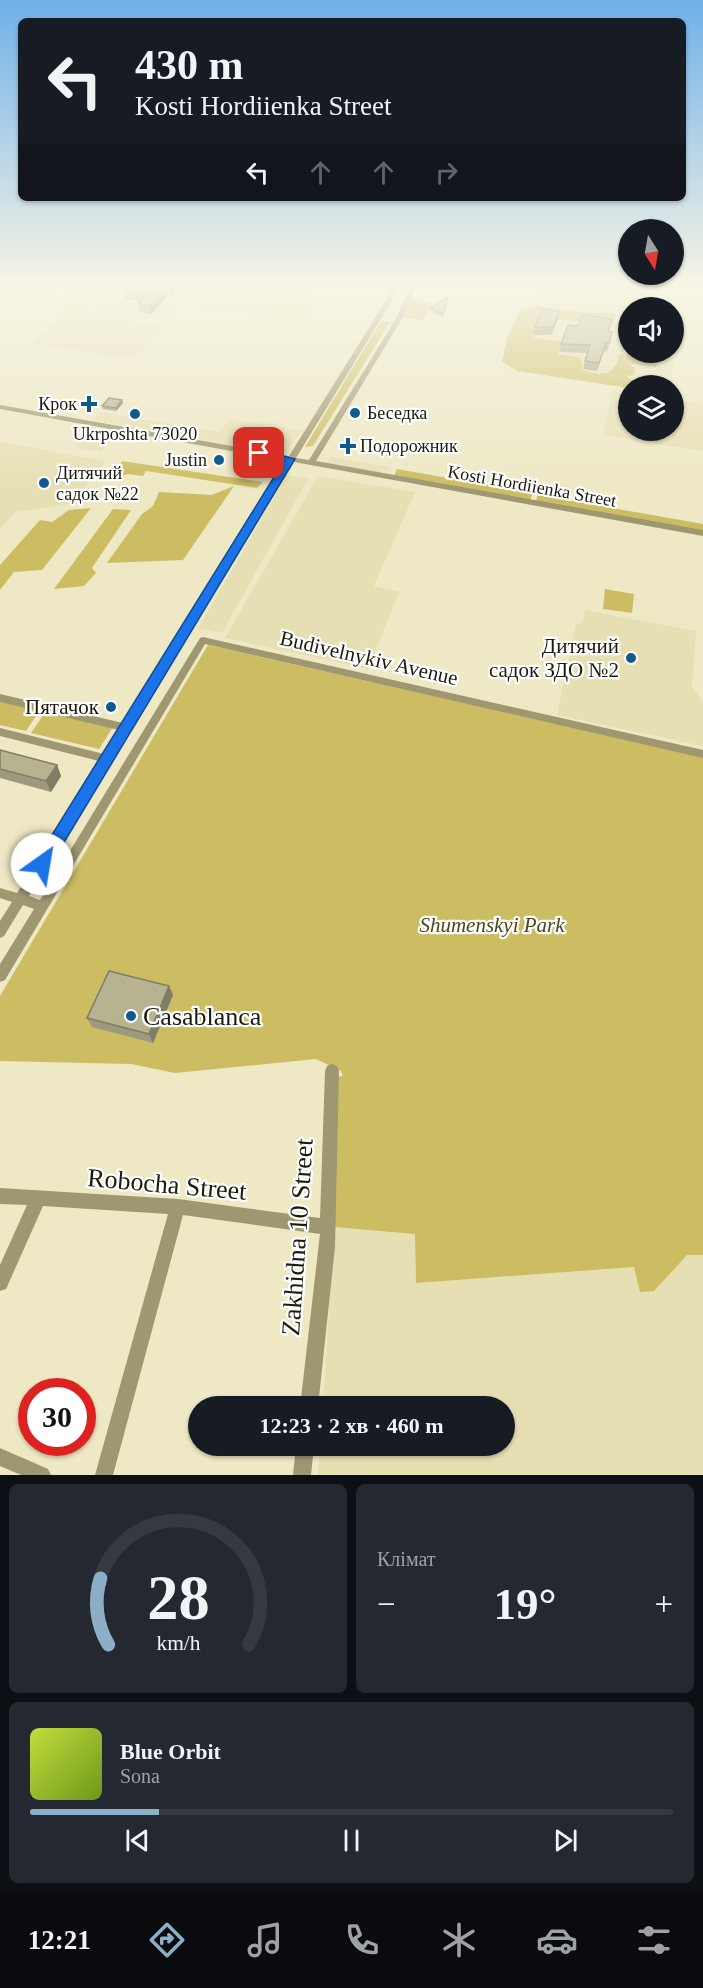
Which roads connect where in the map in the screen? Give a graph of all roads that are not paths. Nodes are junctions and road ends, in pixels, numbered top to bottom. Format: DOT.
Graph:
graph roads {
  1 [pos="357,352"];
  2 [pos="379,352"];
  3 [pos="0,406"];
  4 [pos="290,459"];
  5 [pos="311,463"];
  6 [pos="703,533"];
  7 [pos="0,698"];
  8 [pos="127,728"];
  9 [pos="0,732"];
  10 [pos="703,754"];
  11 [pos="107,759"];
  12 [pos="0,893"];
  13 [pos="20,899"];
  14 [pos="43,906"];
  15 [pos="0,932"];
  16 [pos="0,976"];
  17 [pos="332,1071"];
  18 [pos="0,1196"];
  19 [pos="38,1199"];
  20 [pos="178,1208"];
  21 [pos="328,1227"];
  22 [pos="0,1283"];
  23 [pos="310,1396"];
  24 [pos="304,1456"];
  25 [pos="0,1457"];
  26 [pos="42,1475"];
  27 [pos="104,1475"];
  28 [pos="302,1475"];
  1 -- 4 [label="street"];
  2 -- 5 [label="street"];
  3 -- 4 [label="street, Kosti Hordiienka Street"];
  4 -- 5 [label="street, Kosti Hordiienka Street"];
  4 -- 8 [label="street"];
  5 -- 6 [label="street, Kosti Hordiienka Street"];
  7 -- 8 [label="street"];
  8 -- 11 [label="street"];
  9 -- 11 [label="street"];
  10 -- 14 [label="street, Budivelnykiv Avenue"];
  11 -- 13 [label="street"];
  12 -- 13 [label="street"];
  13 -- 14 [label="street"];
  13 -- 15 [label="street"];
  14 -- 16 [label="street"];
  17 -- 21 [label="street, Zakhidna 10 Street"];
  18 -- 19 [label="street, Robocha Street"];
  19 -- 20 [label="street, Robocha Street"];
  19 -- 22 [label="street"];
  20 -- 21 [label="street, Robocha Street"];
  20 -- 27 [label="street"];
  21 -- 23 [label="street, Zakhidna 10 Street"];
  24 -- 28 [label="street"];
  25 -- 26 [label="street"];
}
